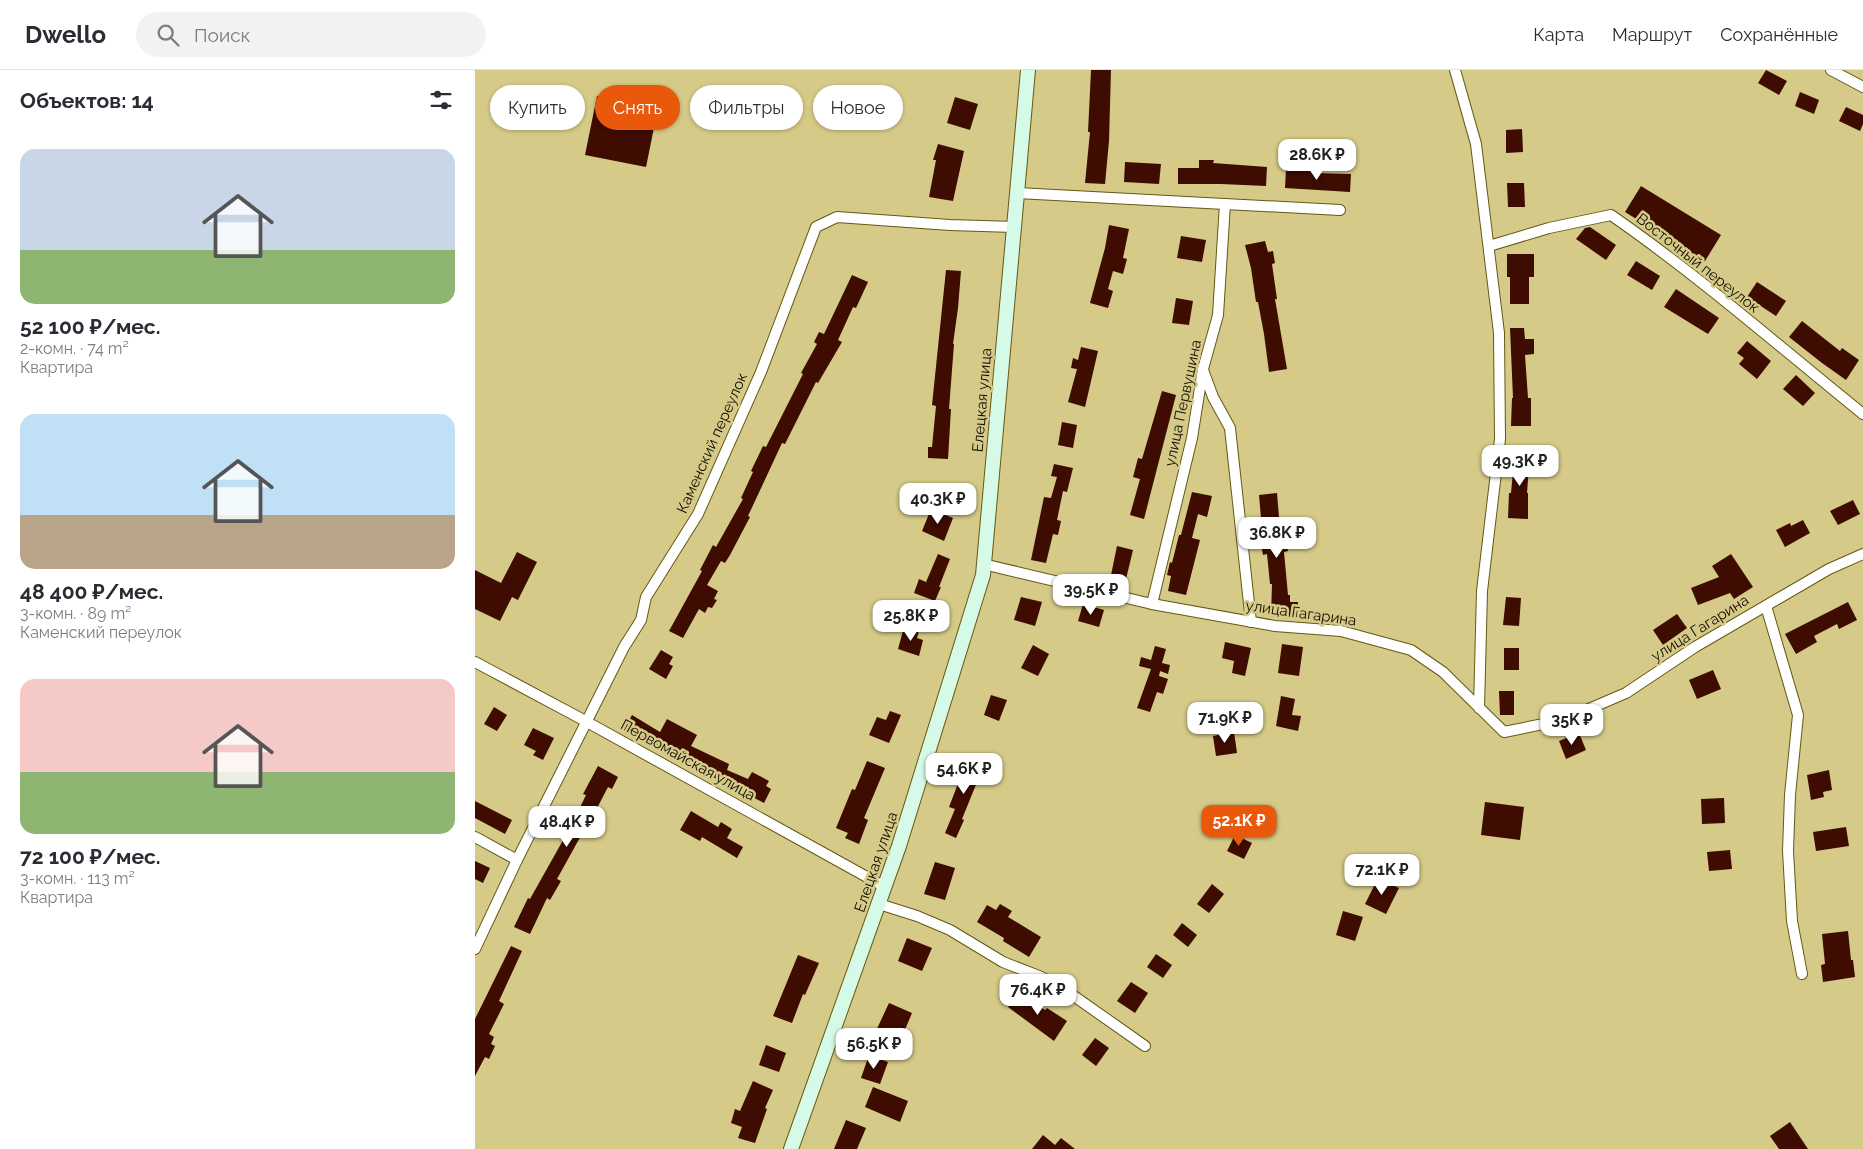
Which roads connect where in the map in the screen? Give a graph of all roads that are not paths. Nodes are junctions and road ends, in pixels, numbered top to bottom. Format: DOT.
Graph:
graph roads {
  1 [pos="1027,70"];
  2 [pos="1455,70"];
  3 [pos="1831,70"];
  4 [pos="1863,87"];
  5 [pos="1017,193"];
  6 [pos="1225,204"];
  7 [pos="1340,210"];
  8 [pos="1015,227"];
  9 [pos="1489,246"];
  10 [pos="1203,369"];
  11 [pos="1863,414"];
  12 [pos="1863,554"];
  13 [pos="983,564"];
  14 [pos="1152,604"];
  15 [pos="1766,606"];
  16 [pos="1251,622"];
  17 [pos="475,662"];
  18 [pos="1479,708"];
  19 [pos="587,722"];
  20 [pos="475,837"];
  21 [pos="517,860"];
  22 [pos="885,887"];
  23 [pos="879,904"];
  24 [pos="475,949"];
  25 [pos="1801,974"];
  26 [pos="1145,1046"];
  27 [pos="791,1149"];
  1 -- 5 [label="main road, Елецкая улица"];
  2 -- 9 [label="street"];
  3 -- 4 [label="street"];
  5 -- 6 [label="street"];
  5 -- 8 [label="main road, Елецкая улица"];
  6 -- 7 [label="street"];
  6 -- 10 [label="street, улица Первушина"];
  8 -- 13 [label="main road, Елецкая улица"];
  8 -- 19 [label="street, Каменский переулок"];
  9 -- 11 [label="street, Восточный переулок"];
  9 -- 18 [label="street"];
  10 -- 14 [label="street, улица Первушина"];
  10 -- 16 [label="street"];
  12 -- 15 [label="street, улица Гагарина"];
  13 -- 14 [label="street, улица Гагарина"];
  13 -- 22 [label="main road, Елецкая улица"];
  14 -- 16 [label="street, улица Гагарина"];
  15 -- 18 [label="street, улица Гагарина"];
  15 -- 25 [label="street, улица Гагарина"];
  16 -- 18 [label="street, улица Гагарина"];
  17 -- 19 [label="street, Первомайская улица"];
  19 -- 21 [label="street, Каменский переулок"];
  19 -- 22 [label="street, Первомайская улица"];
  20 -- 21 [label="street"];
  21 -- 24 [label="street, Каменский переулок"];
  22 -- 23 [label="main road, Елецкая улица"];
  23 -- 26 [label="street"];
  23 -- 27 [label="main road, Елецкая улица"];
}
